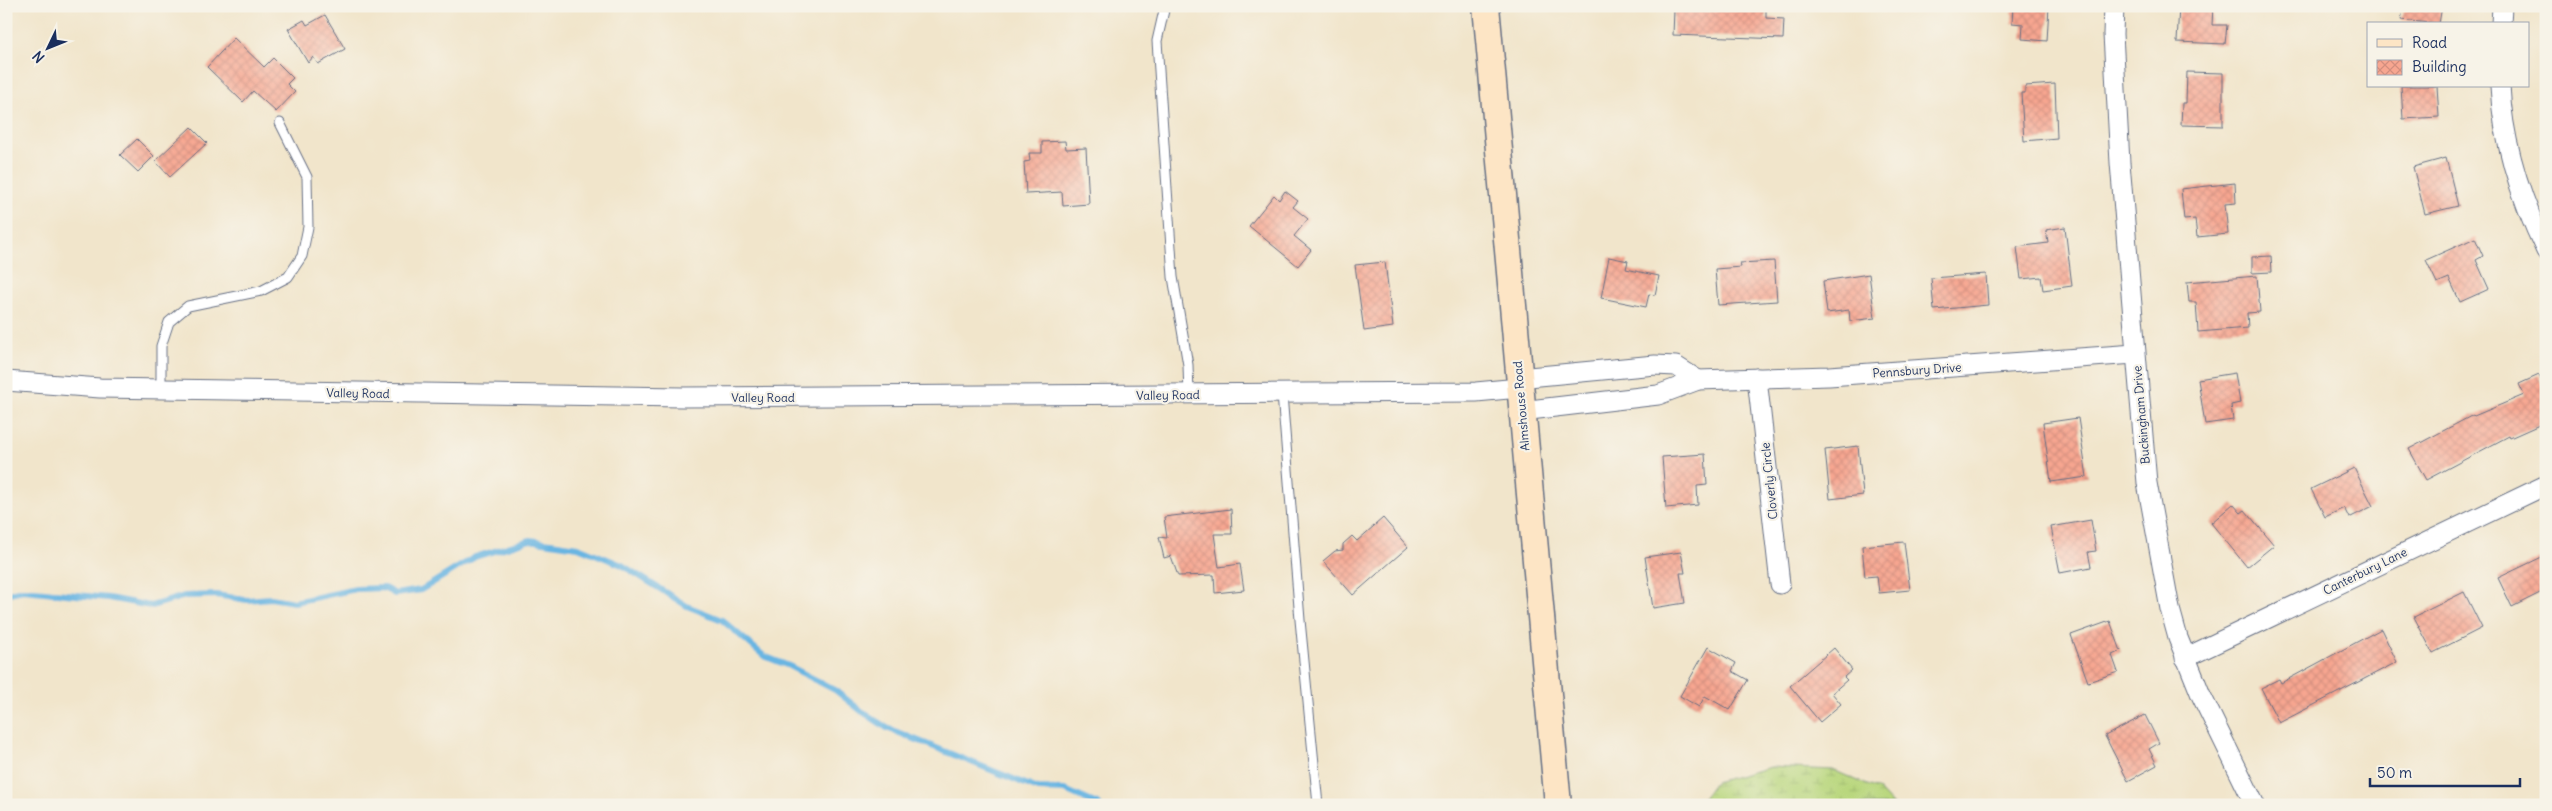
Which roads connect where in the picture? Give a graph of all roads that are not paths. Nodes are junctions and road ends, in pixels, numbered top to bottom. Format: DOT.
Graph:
graph roads {
  1 [pos="1164,6"];
  2 [pos="1486,6"];
  3 [pos="2114,6"];
  4 [pos="2502,6"];
  5 [pos="2501,22"];
  6 [pos="2500,88"];
  7 [pos="280,123"];
  8 [pos="2546,251"];
  9 [pos="2135,354"];
  10 [pos="1757,378"];
  11 [pos="1698,380"];
  12 [pos="6,382"];
  13 [pos="161,390"];
  14 [pos="1520,392"];
  15 [pos="1282,394"];
  16 [pos="1189,395"];
  17 [pos="2546,486"];
  18 [pos="1780,584"];
  19 [pos="2185,658"];
  20 [pos="1318,805"];
  21 [pos="1558,805"];
  22 [pos="2255,805"];
  1 -- 16 [label="lane"];
  2 -- 14 [label="main road, Almshouse Road"];
  3 -- 9 [label="street, Buckingham Drive"];
  4 -- 5 [label="street"];
  6 -- 8 [label="street"];
  7 -- 13 [label="lane"];
  9 -- 10 [label="street, Pennsbury Drive"];
  9 -- 19 [label="street, Buckingham Drive"];
  10 -- 11 [label="street, Pennsbury Drive"];
  10 -- 18 [label="street, Cloverly Circle"];
  11 -- 14 [label="street, Pennsbury Drive"];
  11 -- 14 [label="street"];
  12 -- 13 [label="street, Valley Road"];
  13 -- 16 [label="street, Valley Road"];
  14 -- 15 [label="street, Valley Road"];
  14 -- 21 [label="main road, Almshouse Road"];
  15 -- 16 [label="street, Valley Road"];
  15 -- 20 [label="lane"];
  17 -- 19 [label="street, Canterbury Lane"];
  19 -- 22 [label="street, Buckingham Drive"];
}
